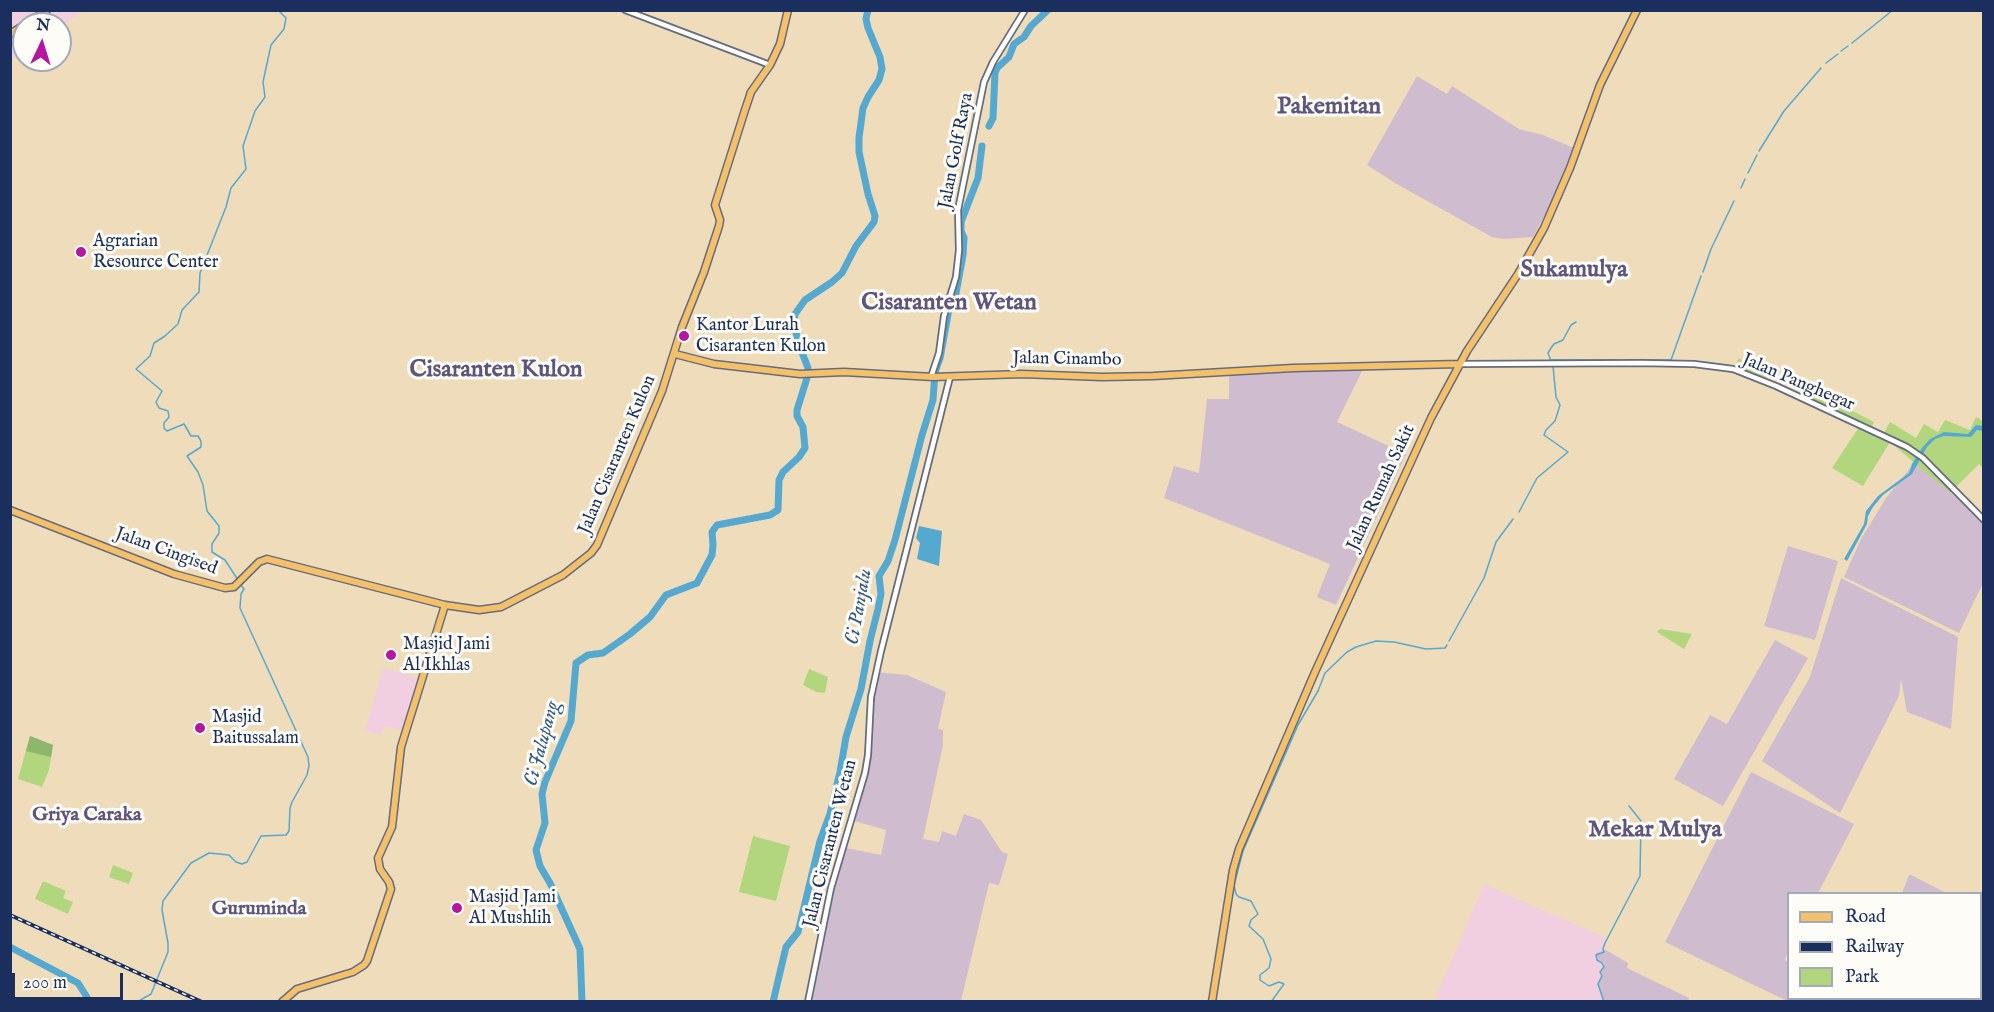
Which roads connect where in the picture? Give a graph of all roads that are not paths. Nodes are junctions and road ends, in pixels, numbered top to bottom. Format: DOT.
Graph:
graph roads {
  1 [pos="624,10"];
  2 [pos="788,10"];
  3 [pos="1025,10"];
  4 [pos="1637,10"];
  5 [pos="770,65"];
  6 [pos="675,354"];
  7 [pos="1460,364"];
  8 [pos="934,377"];
  9 [pos="950,377"];
  10 [pos="10,510"];
  11 [pos="1983,520"];
  12 [pos="445,605"];
  13 [pos="282,1002"];
  14 [pos="808,1002"];
  15 [pos="1212,1002"];
  1 -- 5 [label="street"];
  2 -- 5 [label="main road, Jalan Cisaranten Kulon"];
  3 -- 8 [label="street, Jalan Golf Raya"];
  4 -- 7 [label="main road, Jalan Rumah Sakit"];
  5 -- 6 [label="main road, Jalan Cisaranten Kulon"];
  6 -- 8 [label="main road, Jalan Cinambo"];
  6 -- 12 [label="main road, Jalan Cisaranten Kulon"];
  7 -- 9 [label="main road, Jalan Cinambo"];
  7 -- 11 [label="street, Jalan Panghegar"];
  7 -- 15 [label="main road, Jalan Rumah Sakit"];
  8 -- 9 [label="main road, Jalan Cinambo"];
  9 -- 14 [label="street, Jalan Cisaranten Wetan"];
  10 -- 12 [label="main road, Jalan Cingised"];
  12 -- 13 [label="main road"];
}
